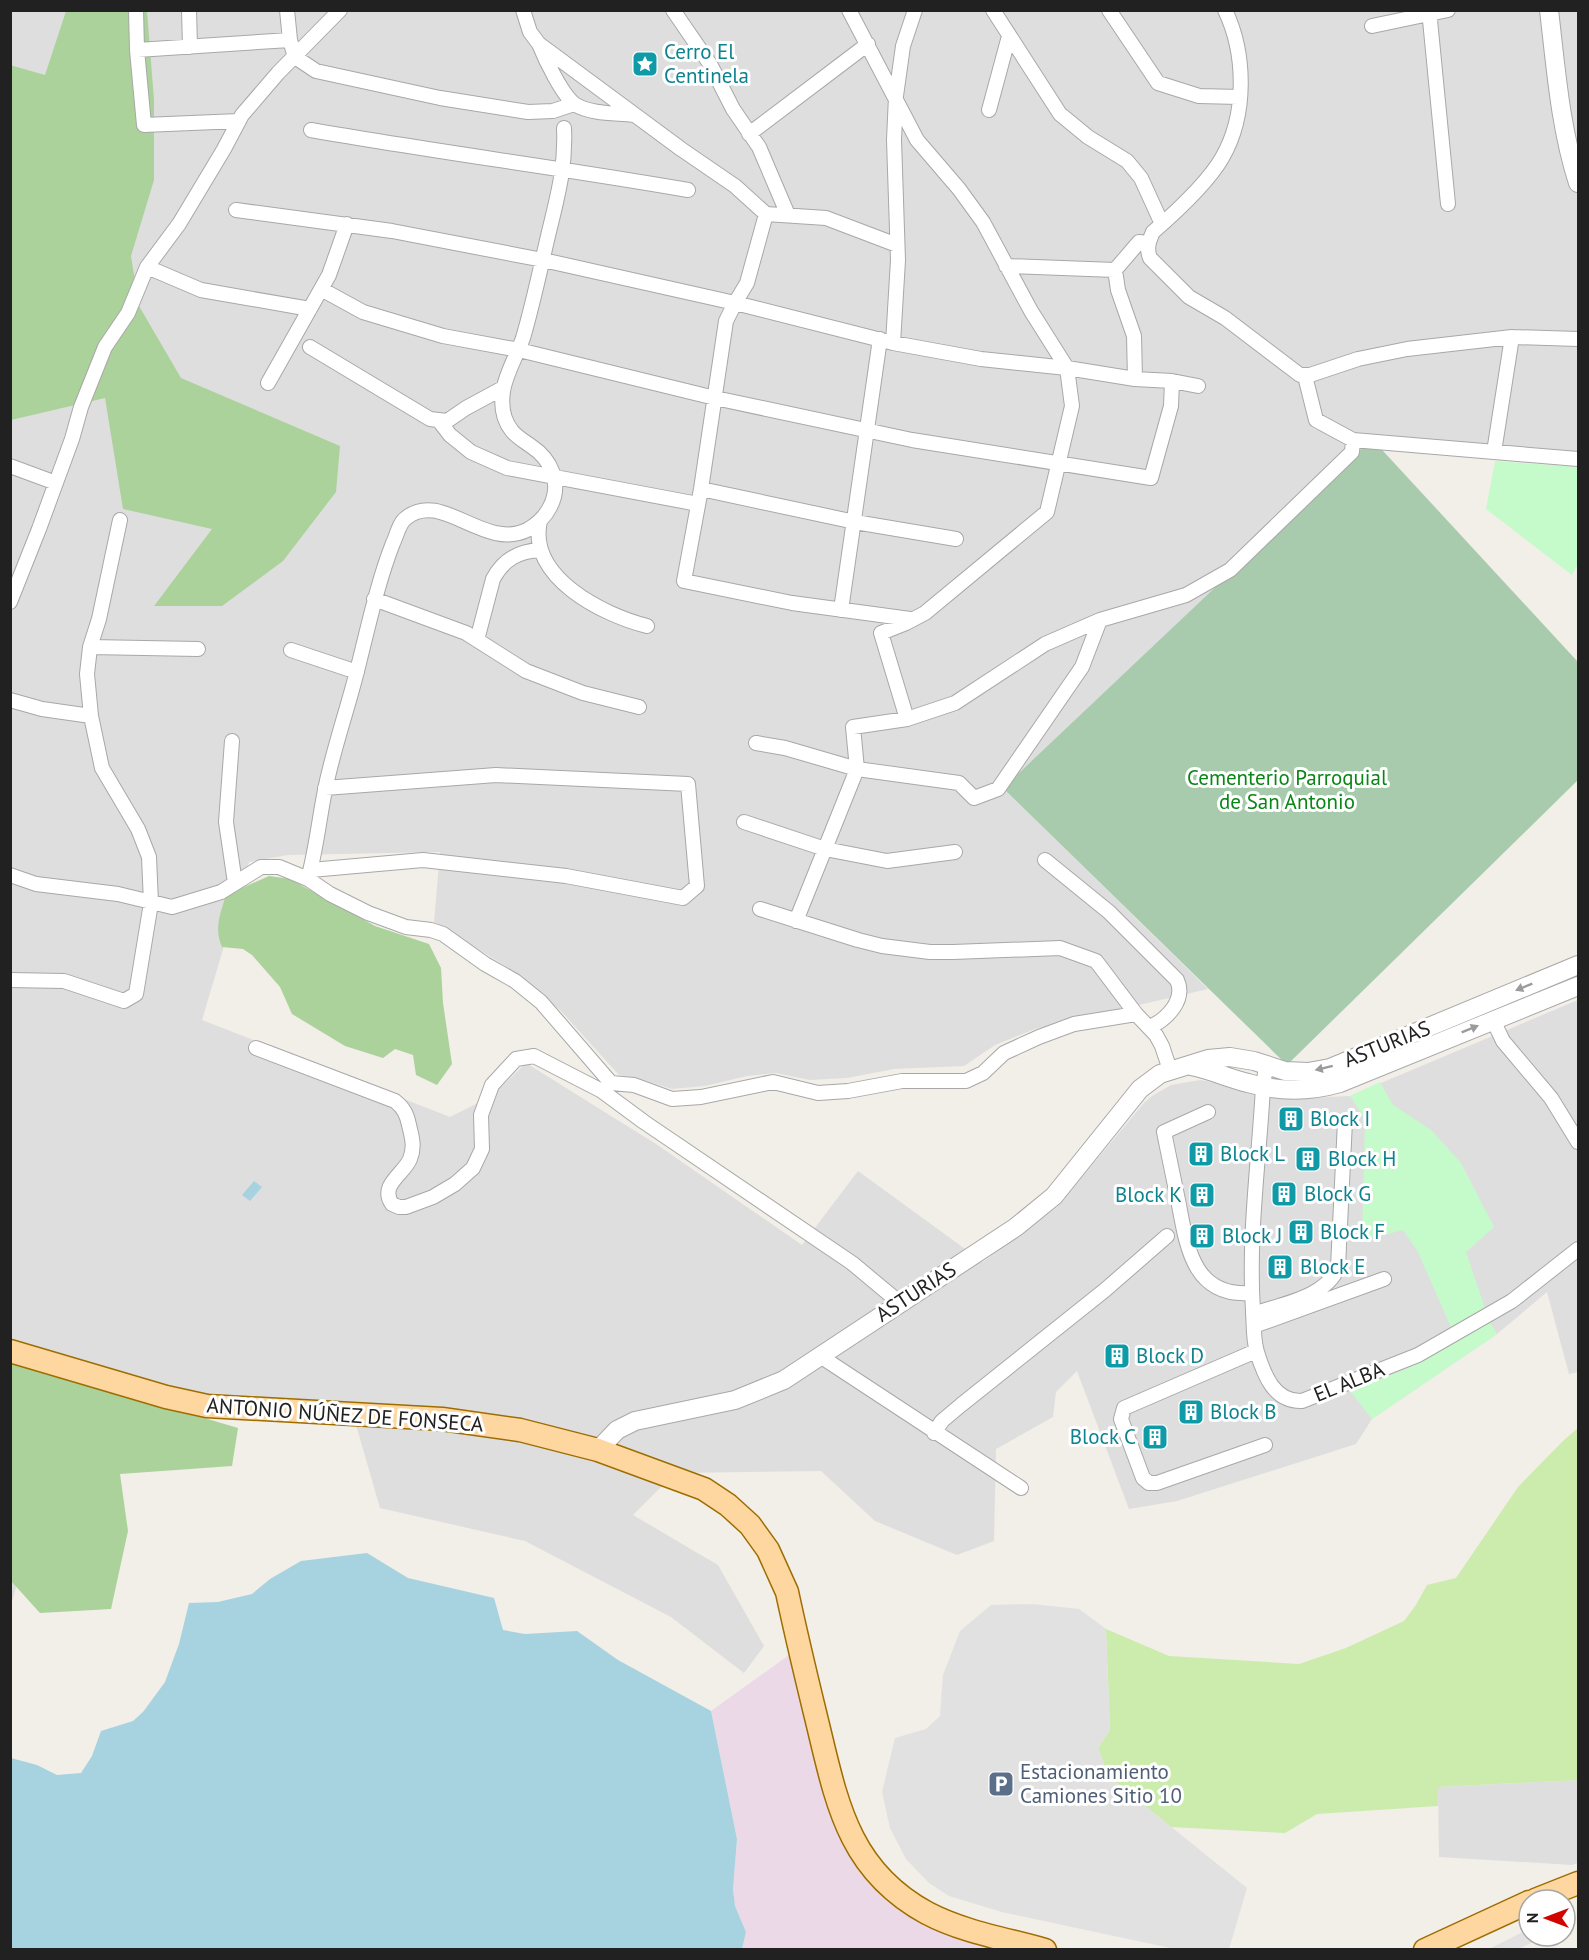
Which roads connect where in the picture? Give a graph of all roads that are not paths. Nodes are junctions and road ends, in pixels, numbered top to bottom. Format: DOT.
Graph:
graph roads {
  1 [pos="136,10"];
  2 [pos="189,10"];
  3 [pos="287,10"];
  4 [pos="340,10"];
  5 [pos="523,10"];
  6 [pos="673,10"];
  7 [pos="849,10"];
  8 [pos="915,10"];
  9 [pos="993,10"];
  10 [pos="1109,10"];
  11 [pos="1225,10"];
  12 [pos="1448,10"];
  13 [pos="1549,10"];
  14 [pos="1429,12"];
  15 [pos="1372,26"];
  16 [pos="1009,36"];
  17 [pos="290,40"];
  18 [pos="539,44"];
  19 [pos="868,44"];
  20 [pos="190,47"];
  21 [pos="137,50"];
  22 [pos="296,57"];
  23 [pos="1239,97"];
  24 [pos="896,101"];
  25 [pos="574,104"];
  26 [pos="989,110"];
  27 [pos="634,115"];
  28 [pos="239,121"];
  29 [pos="564,128"];
  30 [pos="311,130"];
  31 [pos="749,134"];
  32 [pos="564,169"];
  33 [pos="1578,183"];
  34 [pos="688,190"];
  35 [pos="1448,204"];
  36 [pos="236,210"];
  37 [pos="766,214"];
  38 [pos="788,215"];
  39 [pos="347,224"];
  40 [pos="1162,224"];
  41 [pos="1148,243"];
  42 [pos="897,245"];
  43 [pos="543,260"];
  44 [pos="1006,266"];
  45 [pos="147,267"];
  46 [pos="1115,270"];
  47 [pos="321,290"];
  48 [pos="735,303"];
  49 [pos="310,309"];
  50 [pos="1512,337"];
  51 [pos="1578,339"];
  52 [pos="886,341"];
  53 [pos="310,347"];
  54 [pos="519,350"];
  55 [pos="1067,368"];
  56 [pos="1305,376"];
  57 [pos="1136,379"];
  58 [pos="1172,381"];
  59 [pos="268,383"];
  60 [pos="1198,386"];
  61 [pos="503,388"];
  62 [pos="715,398"];
  63 [pos="440,422"];
  64 [pos="867,432"];
  65 [pos="1353,440"];
  66 [pos="1494,452"];
  67 [pos="1578,459"];
  68 [pos="1058,462"];
  69 [pos="10,466"];
  70 [pos="556,477"];
  71 [pos="56,483"];
  72 [pos="701,489"];
  73 [pos="698,504"];
  74 [pos="120,520"];
  75 [pos="540,521"];
  76 [pos="855,522"];
  77 [pos="956,539"];
  78 [pos="540,550"];
  79 [pos="374,599"];
  80 [pos="10,602"];
  81 [pos="841,610"];
  82 [pos="913,620"];
  83 [pos="1100,620"];
  84 [pos="647,626"];
  85 [pos="477,640"];
  86 [pos="90,648"];
  87 [pos="198,649"];
  88 [pos="291,650"];
  89 [pos="357,672"];
  90 [pos="10,700"];
  91 [pos="639,707"];
  92 [pos="91,716"];
  93 [pos="907,719"];
  94 [pos="231,741"];
  95 [pos="756,743"];
  96 [pos="857,769"];
  97 [pos="325,788"];
  98 [pos="744,822"];
  99 [pos="825,849"];
  100 [pos="955,852"];
  101 [pos="1045,860"];
  102 [pos="310,874"];
  103 [pos="10,875"];
  104 [pos="235,883"];
  105 [pos="152,903"];
  106 [pos="760,909"];
  107 [pos="796,921"];
  108 [pos="1578,965"];
  109 [pos="10,980"];
  110 [pos="1578,986"];
  111 [pos="1136,1014"];
  112 [pos="1493,1020"];
  113 [pos="1150,1027"];
  114 [pos="256,1048"];
  115 [pos="1189,1066"];
  116 [pos="1266,1066"];
  117 [pos="1170,1070"];
  118 [pos="607,1087"];
  119 [pos="1263,1087"];
  120 [pos="1208,1112"];
  121 [pos="1345,1121"];
  122 [pos="1578,1142"];
  123 [pos="1167,1236"];
  124 [pos="1578,1249"];
  125 [pos="1384,1279"];
  126 [pos="1252,1293"];
  127 [pos="900,1303"];
  128 [pos="1254,1320"];
  129 [pos="10,1351"];
  130 [pos="1256,1351"];
  131 [pos="820,1356"];
  132 [pos="934,1432"];
  133 [pos="1265,1445"];
  134 [pos="598,1450"];
  135 [pos="1021,1488"];
  136 [pos="1517,1910"];
  137 [pos="1517,1917"];
  138 [pos="1502,1920"];
  139 [pos="1045,1950"];
  140 [pos="1425,1950"];
  141 [pos="1445,1950"];
  1 -- 21 [label="street"];
  2 -- 20 [label="street"];
  3 -- 17 [label="street"];
  4 -- 22 [label="street"];
  5 -- 18 [label="street"];
  6 -- 31 [label="street"];
  7 -- 19 [label="street"];
  8 -- 24 [label="street"];
  9 -- 16 [label="street"];
  10 -- 23 [label="street"];
  11 -- 23 [label="street"];
  12 -- 14 [label="street"];
  13 -- 33 [label="street"];
  14 -- 15 [label="street"];
  14 -- 35 [label="street"];
  16 -- 26 [label="street"];
  16 -- 40 [label="street"];
  17 -- 20 [label="street"];
  17 -- 22 [label="street"];
  18 -- 25 [label="street"];
  18 -- 27 [label="street"];
  19 -- 24 [label="street"];
  19 -- 31 [label="street"];
  20 -- 21 [label="street"];
  21 -- 28 [label="street"];
  22 -- 25 [label="street"];
  22 -- 28 [label="street"];
  23 -- 40 [label="street"];
  24 -- 42 [label="street"];
  24 -- 44 [label="street"];
  25 -- 27 [label="street"];
  27 -- 37 [label="street"];
  28 -- 45 [label="street"];
  29 -- 32 [label="street"];
  30 -- 32 [label="street"];
  31 -- 38 [label="street"];
  32 -- 34 [label="street"];
  32 -- 43 [label="street"];
  36 -- 39 [label="street"];
  37 -- 38 [label="street"];
  37 -- 48 [label="street"];
  38 -- 42 [label="street"];
  39 -- 43 [label="street"];
  39 -- 47 [label="street"];
  40 -- 41 [label="street"];
  41 -- 46 [label="street"];
  41 -- 56 [label="street"];
  42 -- 52 [label="street"];
  43 -- 48 [label="street"];
  43 -- 54 [label="street"];
  44 -- 46 [label="street"];
  44 -- 55 [label="street"];
  45 -- 49 [label="street"];
  45 -- 71 [label="street"];
  46 -- 57 [label="street"];
  47 -- 49 [label="street"];
  47 -- 54 [label="street"];
  48 -- 52 [label="street"];
  48 -- 62 [label="street"];
  49 -- 59 [label="street"];
  50 -- 51 [label="street"];
  50 -- 56 [label="street"];
  50 -- 66 [label="street"];
  52 -- 55 [label="street"];
  52 -- 64 [label="street"];
  53 -- 63 [label="street"];
  54 -- 61 [label="street"];
  54 -- 62 [label="street"];
  55 -- 57 [label="street"];
  55 -- 68 [label="street"];
  56 -- 65 [label="street"];
  57 -- 58 [label="street"];
  58 -- 60 [label="street"];
  58 -- 68 [label="street"];
  61 -- 63 [label="street"];
  61 -- 70 [label="street"];
  62 -- 64 [label="street"];
  62 -- 72 [label="street"];
  63 -- 70 [label="street"];
  64 -- 68 [label="street"];
  64 -- 76 [label="street"];
  65 -- 66 [label="street"];
  65 -- 83 [label="street"];
  66 -- 67 [label="street"];
  68 -- 82 [label="street"];
  69 -- 71 [label="street"];
  70 -- 73 [label="street"];
  70 -- 75 [label="street"];
  71 -- 80 [label="street"];
  72 -- 73 [label="street"];
  72 -- 76 [label="street"];
  73 -- 81 [label="street"];
  74 -- 86 [label="street"];
  75 -- 78 [label="street"];
  75 -- 79 [label="street"];
  76 -- 77 [label="street"];
  76 -- 81 [label="street"];
  78 -- 84 [label="street"];
  78 -- 85 [label="street"];
  79 -- 85 [label="street"];
  79 -- 89 [label="street"];
  81 -- 82 [label="street"];
  82 -- 93 [label="street"];
  83 -- 93 [label="street"];
  83 -- 96 [label="street"];
  85 -- 91 [label="street"];
  86 -- 87 [label="street"];
  86 -- 92 [label="street"];
  88 -- 89 [label="street"];
  89 -- 97 [label="street"];
  90 -- 92 [label="street"];
  92 -- 105 [label="street"];
  93 -- 96 [label="street"];
  94 -- 104 [label="street"];
  95 -- 96 [label="street"];
  96 -- 99 [label="street"];
  97 -- 102 [label="street"];
  97 -- 102 [label="street"];
  98 -- 99 [label="street"];
  99 -- 100 [label="street"];
  99 -- 107 [label="street"];
  101 -- 113 [label="street"];
  102 -- 104 [label="street"];
  102 -- 118 [label="street"];
  103 -- 105 [label="street"];
  104 -- 105 [label="street"];
  105 -- 109 [label="street"];
  106 -- 107 [label="street"];
  107 -- 111 [label="street"];
  108 -- 116 [label="street, ASTURIAS, one-way"];
  110 -- 112 [label="street, ASTURIAS"];
  111 -- 113 [label="street"];
  111 -- 118 [label="street"];
  119 -- 112 [label="street, ASTURIAS, one-way"];
  112 -- 122 [label="street"];
  113 -- 117 [label="street"];
  114 -- 118 [label="street"];
  115 -- 116 [label="street, ASTURIAS"];
  115 -- 117 [label="street, ASTURIAS"];
  115 -- 119 [label="street, ASTURIAS"];
  116 -- 119 [label="street, EL ALBA"];
  117 -- 127 [label="street, ASTURIAS"];
  118 -- 127 [label="street"];
  119 -- 126 [label="street, EL ALBA"];
  120 -- 126 [label="street"];
  121 -- 128 [label="street"];
  123 -- 132 [label="street"];
  124 -- 130 [label="street, EL ALBA"];
  125 -- 128 [label="street"];
  126 -- 128 [label="street, EL ALBA"];
  127 -- 131 [label="street, ASTURIAS"];
  128 -- 130 [label="street, EL ALBA"];
  129 -- 134 [label="main road, ANTONIO NÚÑEZ DE FONSECA"];
  130 -- 133 [label="street"];
  131 -- 132 [label="street"];
  131 -- 134 [label="street, ASTURIAS"];
  132 -- 135 [label="street"];
  134 -- 139 [label="main road, ANTONIO NÚÑEZ DE FONSECA"];
  136 -- 138 [label="main road"];
  137 -- 138 [label="main road"];
  138 -- 140 [label="main road"];
  138 -- 141 [label="main road"];
}
